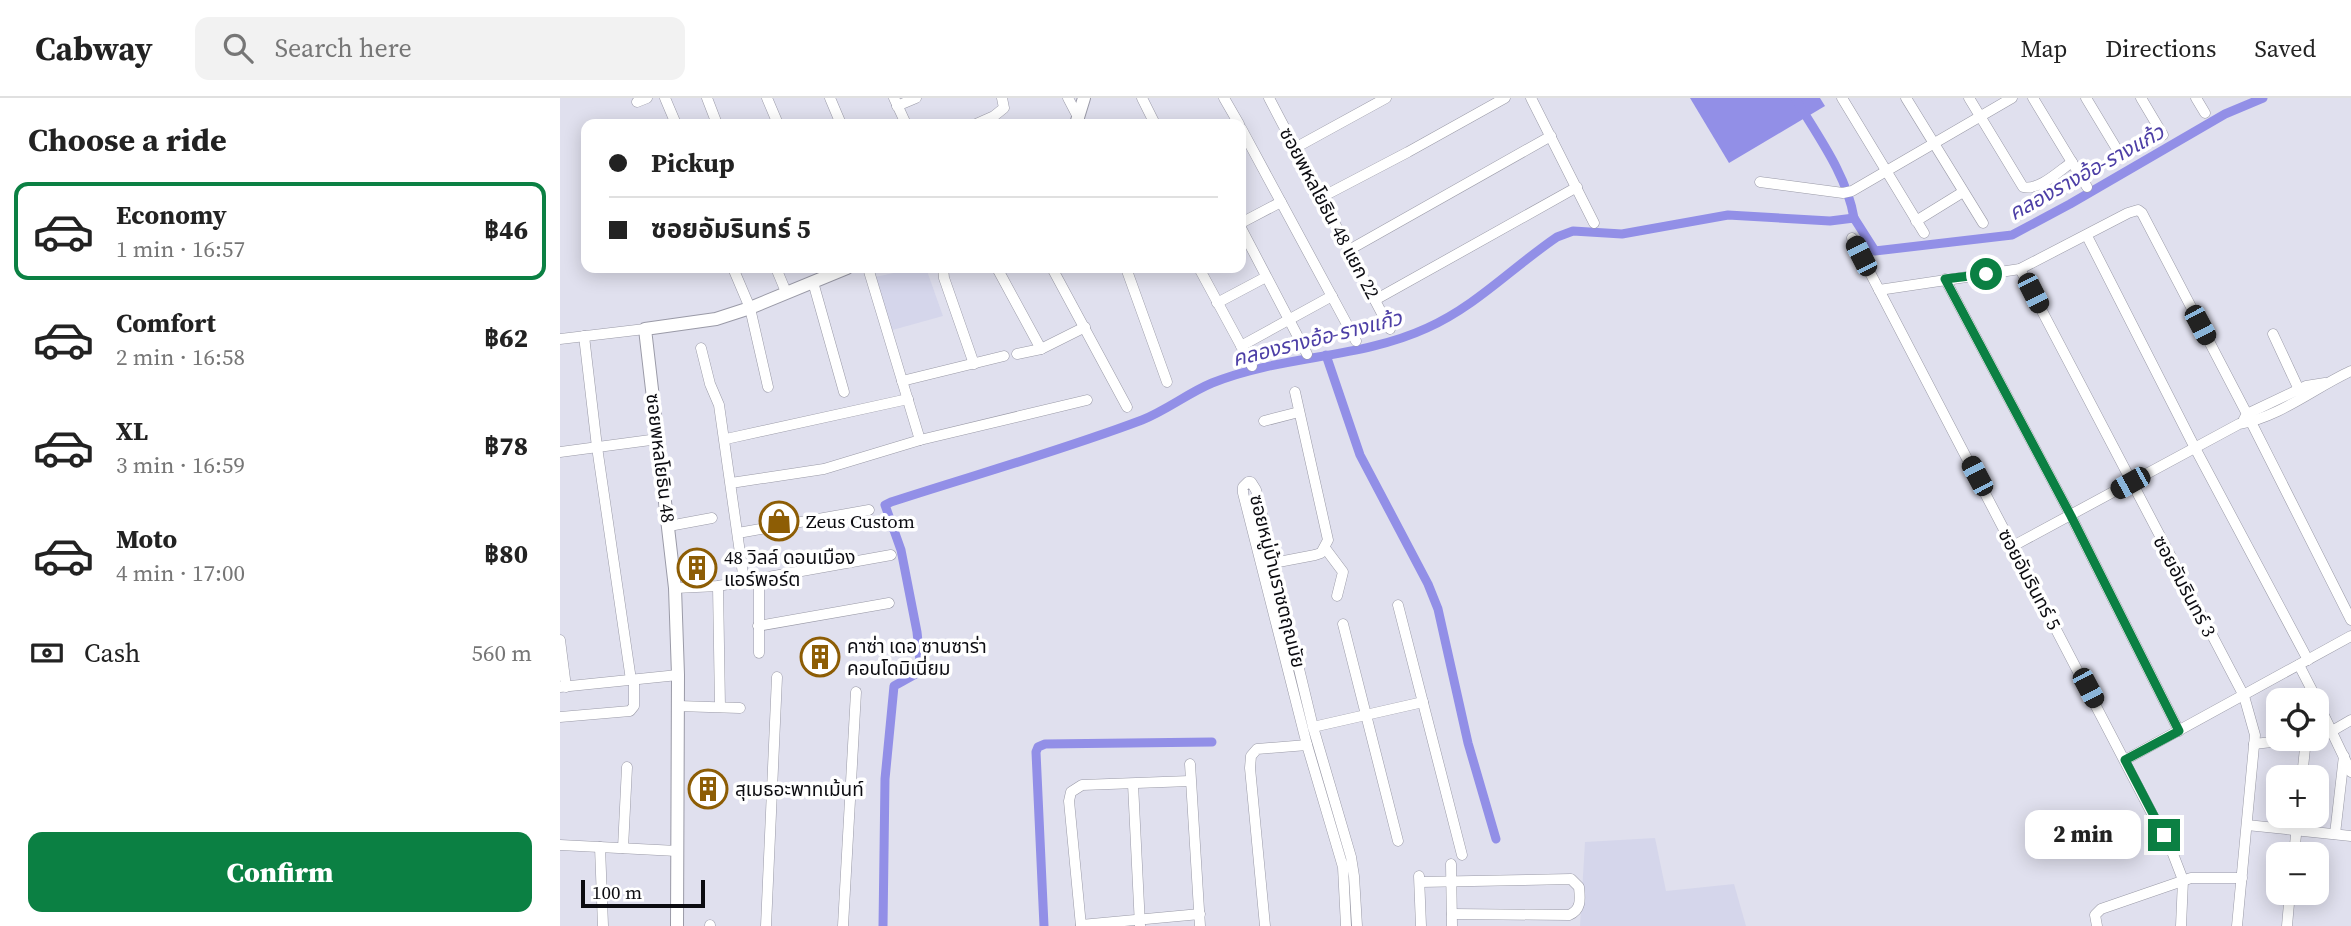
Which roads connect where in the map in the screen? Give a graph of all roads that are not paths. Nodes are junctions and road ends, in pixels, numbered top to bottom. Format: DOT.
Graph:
graph roads {
  1 [pos="665,98"];
  2 [pos="707,98"];
  3 [pos="767,98"];
  4 [pos="830,98"];
  5 [pos="916,98"];
  6 [pos="1002,98"];
  7 [pos="1068,98"];
  8 [pos="1084,98"];
  9 [pos="1142,98"];
  10 [pos="1224,98"];
  11 [pos="1269,98"];
  12 [pos="1386,98"];
  13 [pos="1505,98"];
  14 [pos="1531,98"];
  15 [pos="1842,98"];
  16 [pos="1906,98"];
  17 [pos="1969,98"];
  18 [pos="2012,98"];
  19 [pos="2033,98"];
  20 [pos="2086,98"];
  21 [pos="2141,98"];
  22 [pos="2196,98"];
  23 [pos="896,102"];
  24 [pos="2205,113"];
  25 [pos="1980,116"];
  26 [pos="674,119"];
  27 [pos="715,119"];
  28 [pos="776,119"];
  29 [pos="839,119"];
  30 [pos="904,119"];
  31 [pos="986,119"];
  32 [pos="1076,119"];
  33 [pos="1078,119"];
  34 [pos="1152,119"];
  35 [pos="1236,119"];
  36 [pos="2163,135"];
  37 [pos="1551,136"];
  38 [pos="1246,137"];
  39 [pos="1933,145"];
  40 [pos="1295,148"];
  41 [pos="2121,156"];
  42 [pos="2072,162"];
  43 [pos="1886,172"];
  44 [pos="1760,182"];
  45 [pos="1577,187"];
  46 [pos="2087,187"];
  47 [pos="1963,192"];
  48 [pos="1322,197"];
  49 [pos="1281,202"];
  50 [pos="1246,220"];
  51 [pos="1916,221"];
  52 [pos="1594,223"];
  53 [pos="1983,223"];
  54 [pos="1924,233"];
  55 [pos="2087,236"];
  56 [pos="1246,238"];
  57 [pos="1852,238"];
  58 [pos="1349,250"];
  59 [pos="2020,269"];
  60 [pos="735,273"];
  61 [pos="778,273"];
  62 [pos="833,273"];
  63 [pos="870,273"];
  64 [pos="944,273"];
  65 [pos="1000,273"];
  66 [pos="1055,273"];
  67 [pos="1128,273"];
  68 [pos="1206,273"];
  69 [pos="1266,276"];
  70 [pos="1945,279"];
  71 [pos="813,282"];
  72 [pos="1879,290"];
  73 [pos="786,292"];
  74 [pos="1332,296"];
  75 [pos="1375,300"];
  76 [pos="1217,303"];
  77 [pos="750,308"];
  78 [pos="1289,320"];
  79 [pos="1085,327"];
  80 [pos="1390,328"];
  81 [pos="645,329"];
  82 [pos="2273,334"];
  83 [pos="584,336"];
  84 [pos="560,339"];
  85 [pos="1356,341"];
  86 [pos="1241,346"];
  87 [pos="701,348"];
  88 [pos="1041,349"];
  89 [pos="1017,354"];
  90 [pos="1307,354"];
  91 [pos="1004,356"];
  92 [pos="974,363"];
  93 [pos="1252,366"];
  94 [pos="2351,371"];
  95 [pos="902,381"];
  96 [pos="1167,382"];
  97 [pos="768,387"];
  98 [pos="844,392"];
  99 [pos="1295,393"];
  100 [pos="2301,394"];
  101 [pos="908,399"];
  102 [pos="1087,400"];
  103 [pos="1127,407"];
  104 [pos="1299,412"];
  105 [pos="2250,418"];
  106 [pos="1264,421"];
  107 [pos="658,439"];
  108 [pos="726,439"];
  109 [pos="920,440"];
  110 [pos="597,447"];
  111 [pos="2195,448"];
  112 [pos="560,452"];
  113 [pos="732,483"];
  114 [pos="2130,483"];
  115 [pos="869,510"];
  116 [pos="2071,516"];
  117 [pos="712,518"];
  118 [pos="669,526"];
  119 [pos="738,533"];
  120 [pos="2013,546"];
  121 [pos="1325,548"];
  122 [pos="891,555"];
  123 [pos="1272,564"];
  124 [pos="1261,565"];
  125 [pos="759,579"];
  126 [pos="744,581"];
  127 [pos="719,586"];
  128 [pos="675,589"];
  129 [pos="1337,596"];
  130 [pos="889,603"];
  131 [pos="1398,605"];
  132 [pos="2351,620"];
  133 [pos="1343,624"];
  134 [pos="758,626"];
  135 [pos="2351,636"];
  136 [pos="560,640"];
  137 [pos="1293,643"];
  138 [pos="1281,645"];
  139 [pos="758,653"];
  140 [pos="2304,662"];
  141 [pos="678,675"];
  142 [pos="777,677"];
  143 [pos="633,680"];
  144 [pos="563,687"];
  145 [pos="2313,688"];
  146 [pos="856,692"];
  147 [pos="2244,696"];
  148 [pos="1423,702"];
  149 [pos="678,706"];
  150 [pos="720,707"];
  151 [pos="740,708"];
  152 [pos="1366,715"];
  153 [pos="560,716"];
  154 [pos="2351,720"];
  155 [pos="2329,725"];
  156 [pos="1313,727"];
  157 [pos="2179,731"];
  158 [pos="2332,731"];
  159 [pos="2329,732"];
  160 [pos="2266,743"];
  161 [pos="1307,744"];
  162 [pos="2255,744"];
  163 [pos="2344,756"];
  164 [pos="2125,760"];
  165 [pos="1190,764"];
  166 [pos="626,767"];
  167 [pos="2351,772"];
  168 [pos="1190,781"];
  169 [pos="1133,784"];
  170 [pos="1327,799"];
  171 [pos="2247,825"];
  172 [pos="2296,830"];
  173 [pos="2335,834"];
  174 [pos="2351,836"];
  175 [pos="1398,841"];
  176 [pos="2295,842"];
  177 [pos="560,845"];
  178 [pos="600,847"];
  179 [pos="624,848"];
  180 [pos="677,851"];
  181 [pos="1462,855"];
  182 [pos="1451,864"];
  183 [pos="2242,878"];
  184 [pos="2183,880"];
  185 [pos="1451,882"];
  186 [pos="2289,905"];
  187 [pos="1200,914"];
  188 [pos="1452,914"];
  189 [pos="2096,922"];
  190 [pos="1140,923"];
  191 [pos="1081,925"];
  192 [pos="603,926"];
  193 [pos="677,926"];
  194 [pos="766,926"];
  195 [pos="843,926"];
  196 [pos="1200,926"];
  197 [pos="1265,926"];
  198 [pos="1346,926"];
  199 [pos="1357,926"];
  200 [pos="1421,926"];
  201 [pos="1452,926"];
  202 [pos="2180,926"];
  203 [pos="2237,926"];
  204 [pos="2287,926"];
  1 -- 26 [label="street"];
  2 -- 27 [label="street"];
  3 -- 28 [label="street"];
  4 -- 29 [label="street"];
  5 -- 23 [label="street"];
  6 -- 31 [label="street"];
  7 -- 32 [label="street"];
  8 -- 33 [label="street"];
  9 -- 34 [label="street"];
  10 -- 35 [label="street"];
  11 -- 40 [label="street, ซอยพหลโยธิน 48 แยก 22"];
  12 -- 40 [label="street"];
  13 -- 48 [label="street"];
  14 -- 37 [label="street"];
  15 -- 43 [label="street"];
  16 -- 39 [label="street"];
  17 -- 25 [label="street"];
  18 -- 25 [label="street"];
  19 -- 42 [label="street"];
  20 -- 41 [label="street"];
  21 -- 36 [label="street"];
  22 -- 24 [label="street"];
  23 -- 30 [label="street"];
  25 -- 39 [label="street"];
  25 -- 42 [label="street"];
  37 -- 45 [label="street"];
  37 -- 58 [label="street"];
  38 -- 49 [label="street"];
  39 -- 43 [label="street"];
  39 -- 47 [label="street"];
  40 -- 48 [label="street, ซอยพหลโยธิน 48 แยก 22"];
  42 -- 46 [label="street"];
  43 -- 44 [label="street"];
  43 -- 51 [label="street"];
  45 -- 52 [label="street"];
  45 -- 75 [label="street"];
  47 -- 51 [label="street"];
  47 -- 53 [label="street"];
  48 -- 58 [label="street, ซอยพหลโยธิน 48 แยก 22"];
  49 -- 50 [label="street"];
  49 -- 74 [label="street"];
  51 -- 54 [label="street"];
  55 -- 59 [label="street"];
  55 -- 105 [label="street"];
  55 -- 111 [label="street"];
  56 -- 69 [label="street"];
  57 -- 72 [label="street, ซอยอัมรินทร์ 5"];
  58 -- 75 [label="street, ซอยพหลโยธิน 48 แยก 22"];
  59 -- 70 [label="street"];
  59 -- 114 [label="street, ซอยอัมรินทร์ 3"];
  60 -- 77 [label="street"];
  61 -- 73 [label="street"];
  62 -- 71 [label="street"];
  63 -- 95 [label="street"];
  64 -- 92 [label="street"];
  65 -- 88 [label="street"];
  66 -- 79 [label="street"];
  67 -- 96 [label="street"];
  68 -- 76 [label="street"];
  69 -- 76 [label="street"];
  69 -- 78 [label="street"];
  70 -- 72 [label="street"];
  70 -- 116 [label="street"];
  71 -- 73 [label="street"];
  71 -- 98 [label="street"];
  72 -- 120 [label="street, ซอยอัมรินทร์ 5"];
  73 -- 77 [label="street"];
  74 -- 78 [label="street"];
  74 -- 85 [label="street"];
  75 -- 80 [label="street, ซอยพหลโยธิน 48 แยก 22"];
  76 -- 86 [label="street"];
  77 -- 81 [label="street"];
  77 -- 97 [label="street"];
  78 -- 86 [label="street"];
  78 -- 90 [label="street"];
  79 -- 88 [label="street"];
  79 -- 103 [label="street"];
  81 -- 83 [label="street"];
  81 -- 107 [label="street, ซอยพหลโยธิน 48"];
  82 -- 100 [label="street"];
  83 -- 84 [label="street"];
  83 -- 110 [label="street"];
  86 -- 93 [label="street"];
  87 -- 108 [label="street"];
  88 -- 89 [label="street"];
  91 -- 92 [label="street"];
  92 -- 95 [label="street"];
  94 -- 100 [label="street"];
  95 -- 101 [label="street"];
  99 -- 104 [label="street"];
  100 -- 105 [label="street"];
  101 -- 108 [label="street"];
  101 -- 109 [label="street"];
  102 -- 109 [label="street"];
  104 -- 106 [label="street"];
  104 -- 121 [label="street"];
  105 -- 111 [label="street"];
  105 -- 132 [label="street"];
  107 -- 110 [label="street"];
  107 -- 118 [label="street, ซอยพหลโยธิน 48"];
  108 -- 113 [label="street"];
  109 -- 113 [label="street"];
  110 -- 112 [label="street"];
  110 -- 143 [label="street"];
  111 -- 114 [label="street"];
  111 -- 140 [label="street"];
  113 -- 119 [label="street"];
  114 -- 116 [label="street"];
  114 -- 147 [label="street, ซอยอัมรินทร์ 3"];
  115 -- 119 [label="street"];
  116 -- 120 [label="street"];
  116 -- 157 [label="street"];
  117 -- 118 [label="street"];
  118 -- 128 [label="street, ซอยพหลโยธิน 48"];
  119 -- 126 [label="street"];
  120 -- 164 [label="street, ซอยอัมรินทร์ 5"];
  121 -- 123 [label="street"];
  121 -- 129 [label="street"];
  122 -- 125 [label="street"];
  123 -- 124 [label="street"];
  123 -- 124 [label="street, ซอยหมู่บ้านราชตฤณมัย"];
  123 -- 137 [label="street, ซอยหมู่บ้านราชตฤณมัย"];
  124 -- 138 [label="street, ซอยหมู่บ้านราชตฤณมัย"];
  125 -- 126 [label="street"];
  125 -- 134 [label="street"];
  126 -- 127 [label="street"];
  127 -- 128 [label="street"];
  127 -- 150 [label="street"];
  128 -- 141 [label="street, ซอยพหลโยธิน 48"];
  130 -- 134 [label="street"];
  131 -- 148 [label="street"];
  133 -- 152 [label="street"];
  134 -- 139 [label="street"];
  135 -- 140 [label="street"];
  136 -- 144 [label="street"];
  137 -- 138 [label="street"];
  137 -- 156 [label="street, ซอยหมู่บ้านราชตฤณมัย"];
  138 -- 161 [label="street, ซอยหมู่บ้านราชตฤณมัย"];
  140 -- 145 [label="street"];
  140 -- 147 [label="street"];
  141 -- 143 [label="street"];
  141 -- 149 [label="street, ซอยพหลโยธิน 48"];
  142 -- 194 [label="street"];
  143 -- 144 [label="street"];
  143 -- 153 [label="street"];
  146 -- 195 [label="street"];
  147 -- 157 [label="street"];
  147 -- 162 [label="street, ซอยอัมรินทร์ 3"];
  148 -- 152 [label="street"];
  148 -- 181 [label="street"];
  149 -- 150 [label="street"];
  149 -- 180 [label="street, ซอยพหลโยธิน 48"];
  150 -- 151 [label="street"];
  152 -- 156 [label="street"];
  152 -- 175 [label="street"];
  154 -- 158 [label="street"];
  155 -- 158 [label="street"];
  156 -- 170 [label="street, ซอยหมู่บ้านราชตฤณมัย"];
  157 -- 164 [label="street"];
  158 -- 159 [label="street"];
  158 -- 163 [label="street"];
  160 -- 162 [label="street"];
  161 -- 170 [label="street, ซอยหมู่บ้านราชตฤณมัย"];
  161 -- 197 [label="street"];
  162 -- 171 [label="street, ซอยอัมรินทร์ 3"];
  163 -- 167 [label="street"];
  163 -- 173 [label="street"];
  164 -- 184 [label="street, ซอยอัมรินทร์ 5"];
  165 -- 168 [label="street"];
  166 -- 179 [label="street"];
  168 -- 169 [label="street"];
  168 -- 187 [label="street"];
  169 -- 190 [label="street"];
  169 -- 191 [label="street"];
  170 -- 198 [label="street, ซอยหมู่บ้านราชตฤณมัย"];
  170 -- 199 [label="street, ซอยหมู่บ้านราชตฤณมัย"];
  171 -- 172 [label="street"];
  171 -- 183 [label="street, ซอยอัมรินทร์ 3"];
  172 -- 173 [label="street"];
  172 -- 176 [label="street"];
  173 -- 174 [label="street"];
  177 -- 178 [label="street"];
  178 -- 179 [label="street"];
  178 -- 192 [label="street"];
  179 -- 180 [label="street"];
  180 -- 193 [label="street, ซอยพหลโยธิน 48"];
  182 -- 185 [label="street"];
  183 -- 184 [label="street"];
  183 -- 203 [label="street, ซอยอัมรินทร์ 3"];
  184 -- 189 [label="street"];
  184 -- 202 [label="street, ซอยอัมรินทร์ 5"];
  185 -- 188 [label="street"];
  185 -- 188 [label="street"];
  185 -- 200 [label="street"];
  186 -- 204 [label="street"];
  187 -- 190 [label="street"];
  187 -- 196 [label="street"];
  188 -- 201 [label="street"];
  190 -- 191 [label="street"];
}
